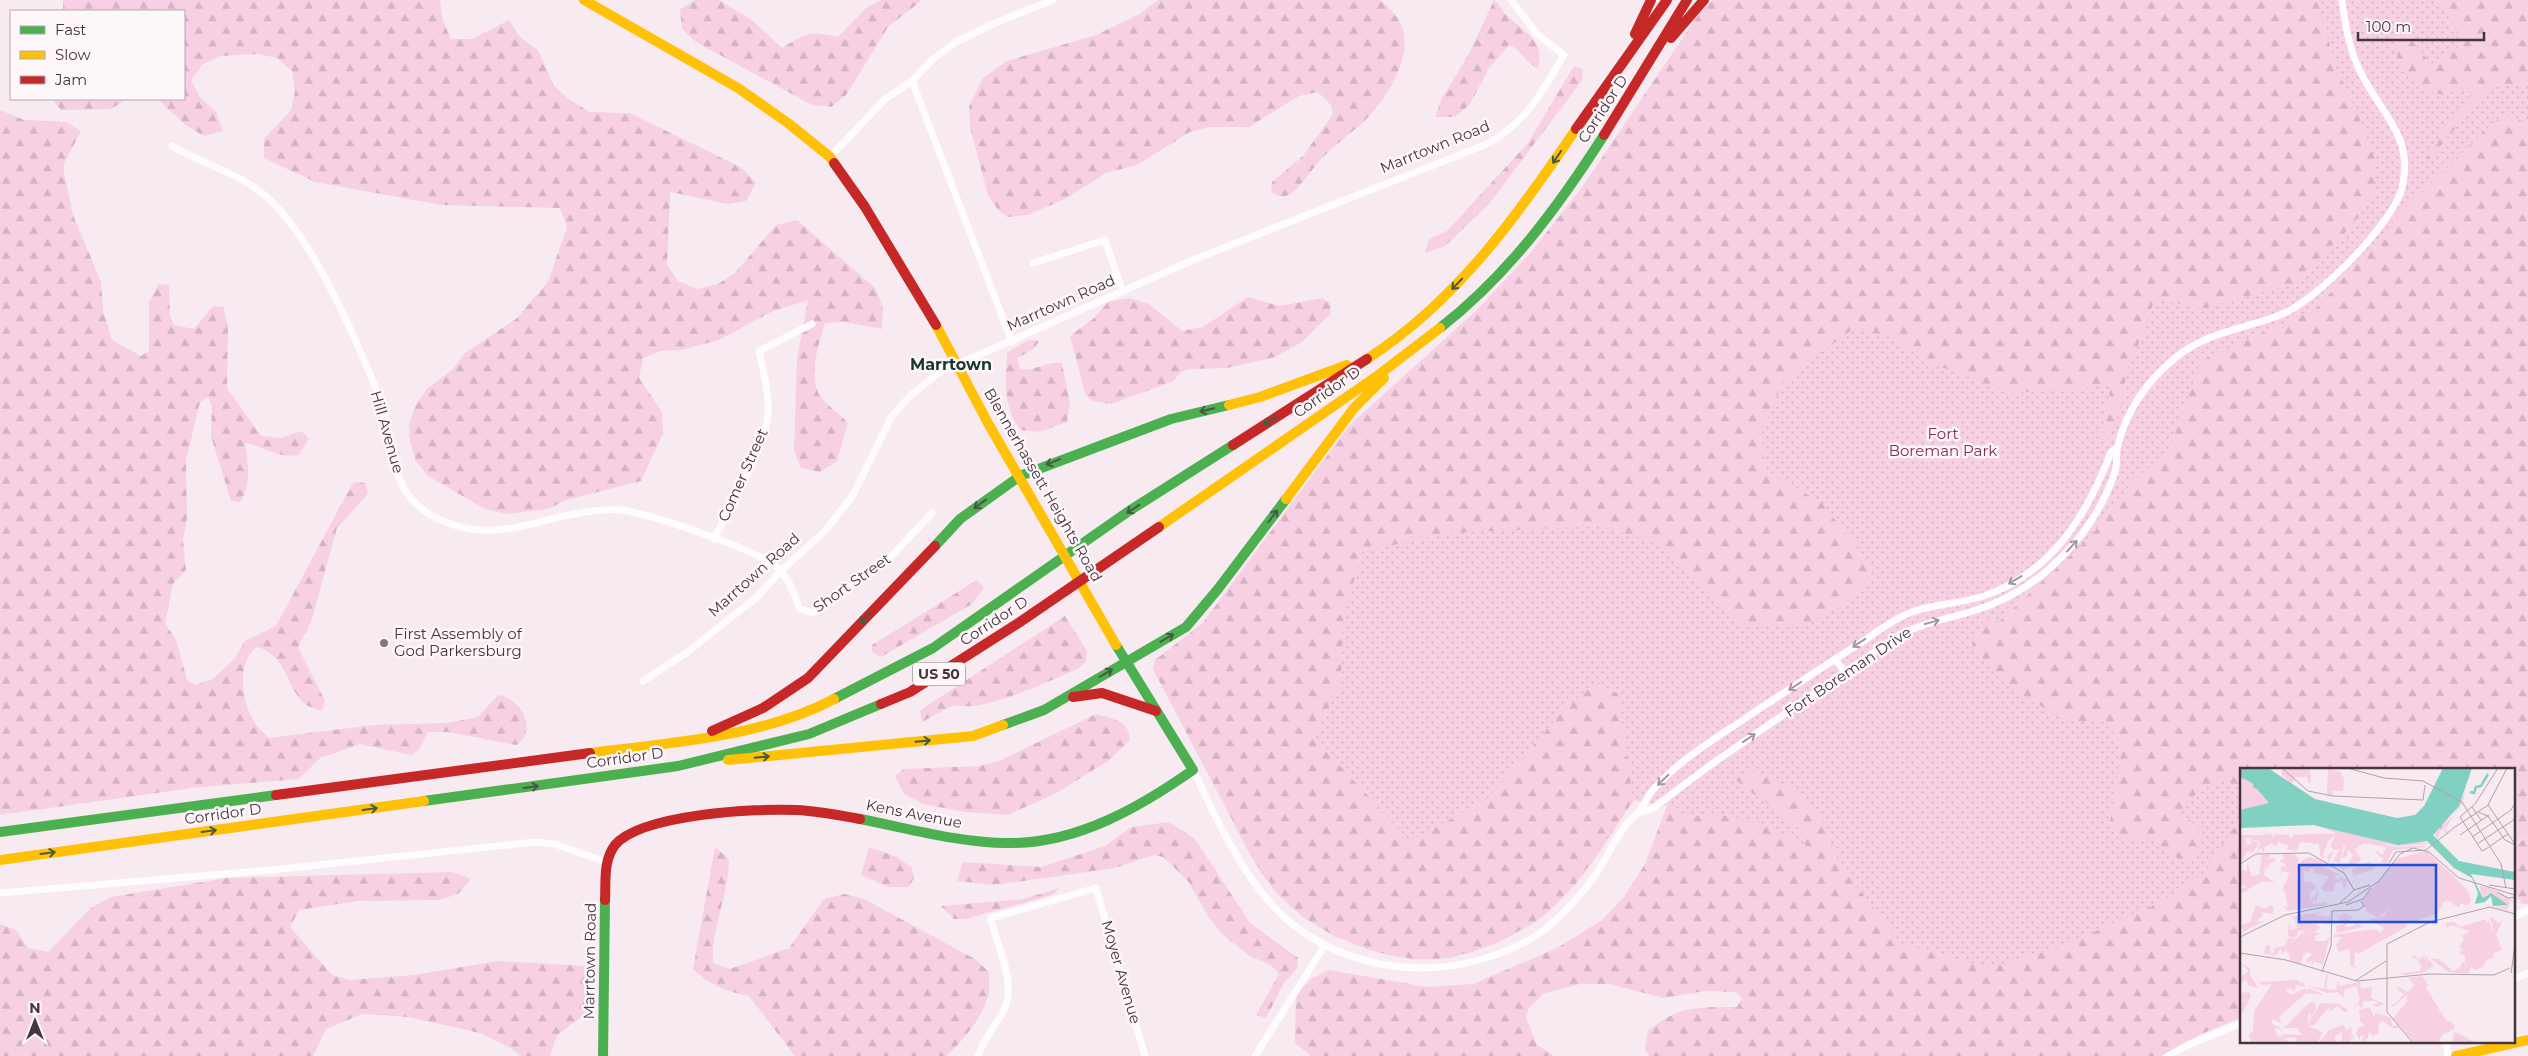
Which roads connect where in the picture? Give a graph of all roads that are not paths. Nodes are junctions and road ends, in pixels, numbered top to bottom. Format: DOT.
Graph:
graph roads {
  1 [pos="584,0"];
  2 [pos="1053,0"];
  3 [pos="1511,0"];
  4 [pos="1651,0"];
  5 [pos="1667,0"];
  6 [pos="1687,0"];
  7 [pos="1704,0"];
  8 [pos="2342,0"];
  9 [pos="1657,52"];
  10 [pos="1624,58"];
  11 [pos="912,81"];
  12 [pos="172,146"];
  13 [pos="830,157"];
  14 [pos="1033,263"];
  15 [pos="1123,292"];
  16 [pos="812,324"];
  17 [pos="1012,342"];
  18 [pos="1412,348"];
  19 [pos="1370,357"];
  20 [pos="2116,448"];
  21 [pos="1020,476"];
  22 [pos="2091,499"];
  23 [pos="2101,504"];
  24 [pos="932,513"];
  25 [pos="714,539"];
  26 [pos="781,571"];
  27 [pos="1835,659"];
  28 [pos="1125,662"];
  29 [pos="1845,672"];
  30 [pos="643,681"];
  31 [pos="1063,699"];
  32 [pos="1156,712"];
  33 [pos="699,738"];
  34 [pos="678,766"];
  35 [pos="1192,770"];
  36 [pos="1640,812"];
  37 [pos="0,832"];
  38 [pos="618,840"];
  39 [pos="0,860"];
  40 [pos="606,862"];
  41 [pos="0,893"];
  42 [pos="2528,910"];
  43 [pos="2516,916"];
  44 [pos="1325,945"];
  45 [pos="2528,973"];
  46 [pos="2516,977"];
  47 [pos="2240,1024"];
  48 [pos="2510,1044"];
  49 [pos="2173,1055"];
  50 [pos="603,1056"];
  51 [pos="978,1056"];
  52 [pos="1146,1056"];
  53 [pos="1255,1056"];
  54 [pos="2456,1056"];
  1 -- 13 [label="main road, Blennerhassett Heights Road"];
  2 -- 11 [label="street"];
  3 -- 15 [label="street, Marrtown Road"];
  4 -- 10 [label="main road"];
  5 -- 10 [label="main road, Corridor D / US 50"];
  6 -- 9 [label="main road, Corridor D / US 50"];
  7 -- 9 [label="main road"];
  8 -- 20 [label="street, Fort Boreman Drive"];
  9 -- 18 [label="main road, Corridor D / US 50"];
  10 -- 19 [label="main road, Corridor D / US 50, one-way"];
  11 -- 13 [label="street"];
  11 -- 17 [label="street"];
  12 -- 25 [label="street, Hill Avenue"];
  13 -- 21 [label="main road, Blennerhassett Heights Road"];
  14 -- 15 [label="street"];
  15 -- 17 [label="street, Marrtown Road"];
  16 -- 25 [label="street, Comer Street"];
  17 -- 26 [label="street, Marrtown Road"];
  28 -- 18 [label="main road, one-way"];
  18 -- 34 [label="main road, Corridor D / US 50"];
  19 -- 21 [label="main road, one-way"];
  19 -- 33 [label="main road, Corridor D / US 50, one-way"];
  20 -- 22 [label="street, Fort Boreman Drive"];
  20 -- 23 [label="street, Fort Boreman Drive"];
  21 -- 28 [label="main road, Blennerhassett Heights Road"];
  21 -- 33 [label="main road, one-way"];
  22 -- 23 [label="street"];
  22 -- 27 [label="street, Fort Boreman Drive, one-way"];
  29 -- 23 [label="street, Fort Boreman Drive, one-way"];
  24 -- 26 [label="street, Short Street"];
  25 -- 26 [label="street, Hill Avenue"];
  26 -- 30 [label="street, Marrtown Road"];
  27 -- 29 [label="street"];
  27 -- 36 [label="street, Fort Boreman Drive, one-way"];
  31 -- 28 [label="main road, one-way"];
  28 -- 32 [label="main road, Blennerhassett Heights Road"];
  36 -- 29 [label="street, Fort Boreman Drive, one-way"];
  31 -- 32 [label="main road"];
  34 -- 31 [label="main road, one-way"];
  32 -- 35 [label="main road, Blennerhassett Heights Road"];
  33 -- 37 [label="main road, Corridor D / US 50"];
  39 -- 34 [label="main road, Corridor D / US 50, one-way"];
  35 -- 38 [label="main road, Kens Avenue"];
  35 -- 44 [label="street, Fort Boreman Drive"];
  36 -- 44 [label="street, Fort Boreman Drive"];
  38 -- 40 [label="main road, Marrtown Road"];
  40 -- 41 [label="street"];
  40 -- 50 [label="main road, Marrtown Road"];
  42 -- 43 [label="street"];
  44 -- 53 [label="street"];
  45 -- 46 [label="street"];
  47 -- 49 [label="street"];
  48 -- 54 [label="main road"];
  51 -- 52 [label="street, Moyer Avenue"];
}
